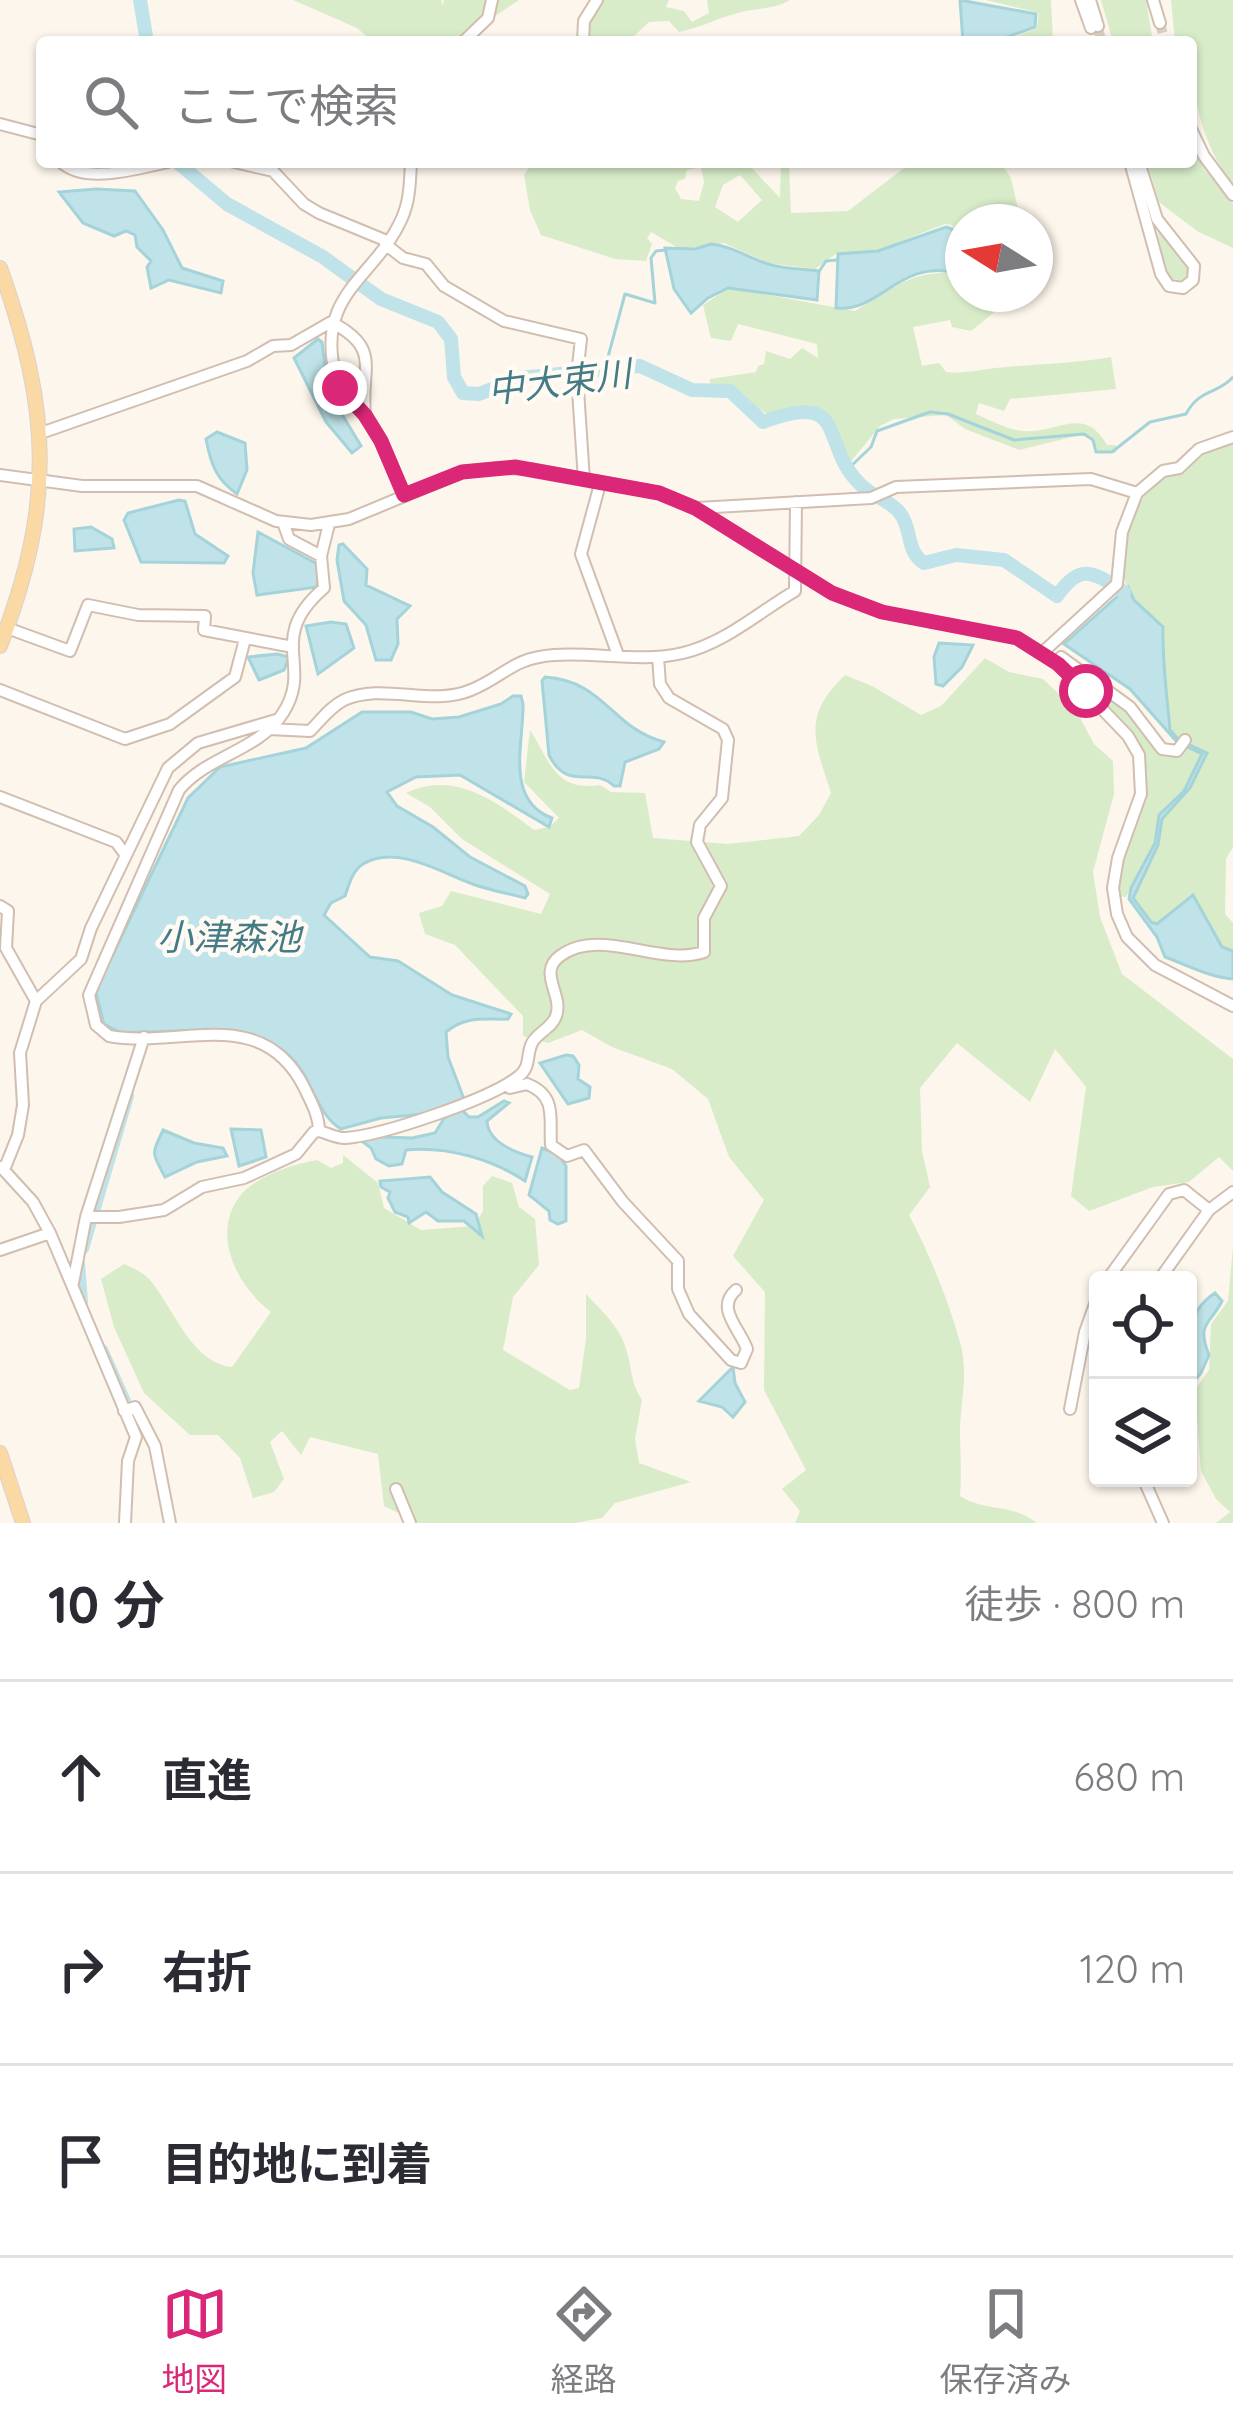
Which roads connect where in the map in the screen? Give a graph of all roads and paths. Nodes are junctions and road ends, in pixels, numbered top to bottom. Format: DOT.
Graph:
graph roads {
  1 [pos="492,0"];
  2 [pos="597,0"];
  3 [pos="1081,0"];
  4 [pos="1090,0"];
  5 [pos="1153,0"];
  6 [pos="1160,22"];
  7 [pos="470,36"];
  8 [pos="583,36"];
  9 [pos="0,124"];
  10 [pos="36,133"];
  11 [pos="1197,141"];
  12 [pos="70,168"];
  13 [pos="137,168"];
  14 [pos="260,168"];
  15 [pos="410,168"];
  16 [pos="1136,168"];
  17 [pos="1137,168"];
  18 [pos="1233,195"];
  19 [pos="386,242"];
  20 [pos="0,268"];
  21 [pos="331,322"];
  22 [pos="365,415"];
  23 [pos="41,433"];
  24 [pos="1233,436"];
  25 [pos="0,475"];
  26 [pos="584,481"];
  27 [pos="41,482"];
  28 [pos="600,484"];
  29 [pos="1137,494"];
  30 [pos="404,495"];
  31 [pos="796,502"];
  32 [pos="695,508"];
  33 [pos="283,523"];
  34 [pos="328,524"];
  35 [pos="322,556"];
  36 [pos="797,572"];
  37 [pos="7,628"];
  38 [pos="245,639"];
  39 [pos="0,646"];
  40 [pos="293,647"];
  41 [pos="1046,650"];
  42 [pos="618,655"];
  43 [pos="658,657"];
  44 [pos="0,690"];
  45 [pos="274,724"];
  46 [pos="1182,745"];
  47 [pos="0,797"];
  48 [pos="125,854"];
  49 [pos="0,906"];
  50 [pos="36,1001"];
  51 [pos="1233,1006"];
  52 [pos="144,1037"];
  53 [pos="495,1092"];
  54 [pos="319,1131"];
  55 [pos="2,1168"];
  56 [pos="1233,1192"];
  57 [pos="1209,1210"];
  58 [pos="86,1217"];
  59 [pos="50,1233"];
  60 [pos="0,1250"];
  61 [pos="1113,1271"];
  62 [pos="1165,1271"];
  63 [pos="72,1286"];
  64 [pos="736,1290"];
  65 [pos="1089,1321"];
  66 [pos="1070,1409"];
  67 [pos="128,1410"];
  68 [pos="0,1453"];
  69 [pos="1147,1487"];
  70 [pos="396,1489"];
  71 [pos="22,1523"];
  72 [pos="124,1523"];
  73 [pos="170,1523"];
  74 [pos="410,1523"];
  75 [pos="1163,1523"];
  1 -- 7 [label="street"];
  2 -- 8 [label="street"];
  3 -- 4 [label="street"];
  5 -- 6 [label="street"];
  9 -- 10 [label="street"];
  11 -- 18 [label="street"];
  12 -- 13 [label="street"];
  14 -- 19 [label="street"];
  15 -- 19 [label="street"];
  16 -- 17 [label="street"];
  19 -- 21 [label="street"];
  19 -- 26 [label="street"];
  20 -- 23 [label="main road"];
  21 -- 22 [label="street"];
  21 -- 22 [label="street"];
  21 -- 23 [label="street"];
  22 -- 30 [label="street"];
  23 -- 27 [label="main road"];
  24 -- 29 [label="street"];
  25 -- 27 [label="street"];
  26 -- 28 [label="street"];
  26 -- 30 [label="street"];
  27 -- 33 [label="street"];
  27 -- 37 [label="main road"];
  28 -- 32 [label="street"];
  28 -- 42 [label="street"];
  29 -- 31 [label="street"];
  29 -- 41 [label="street"];
  30 -- 34 [label="street"];
  31 -- 32 [label="street"];
  31 -- 36 [label="street"];
  32 -- 36 [label="street"];
  33 -- 34 [label="street"];
  33 -- 35 [label="street"];
  34 -- 35 [label="street"];
  35 -- 40 [label="street"];
  36 -- 41 [label="street"];
  36 -- 43 [label="street"];
  37 -- 38 [label="street"];
  37 -- 39 [label="main road"];
  38 -- 40 [label="street"];
  38 -- 44 [label="street"];
  40 -- 45 [label="street"];
  41 -- 46 [label="street"];
  41 -- 51 [label="street"];
  42 -- 43 [label="street"];
  42 -- 45 [label="street"];
  43 -- 53 [label="street"];
  45 -- 48 [label="street"];
  45 -- 52 [label="street"];
  47 -- 48 [label="street"];
  48 -- 50 [label="street"];
  49 -- 50 [label="street"];
  50 -- 55 [label="street"];
  52 -- 54 [label="street"];
  52 -- 58 [label="street"];
  53 -- 54 [label="street"];
  53 -- 64 [label="street"];
  54 -- 58 [label="street"];
  55 -- 59 [label="street"];
  56 -- 57 [label="street"];
  57 -- 61 [label="street"];
  57 -- 62 [label="street"];
  58 -- 63 [label="street"];
  59 -- 60 [label="street"];
  59 -- 63 [label="street"];
  63 -- 67 [label="street"];
  65 -- 66 [label="street"];
  67 -- 72 [label="street"];
  67 -- 73 [label="street"];
  68 -- 71 [label="main road"];
  69 -- 75 [label="street"];
  70 -- 74 [label="street"];
}
